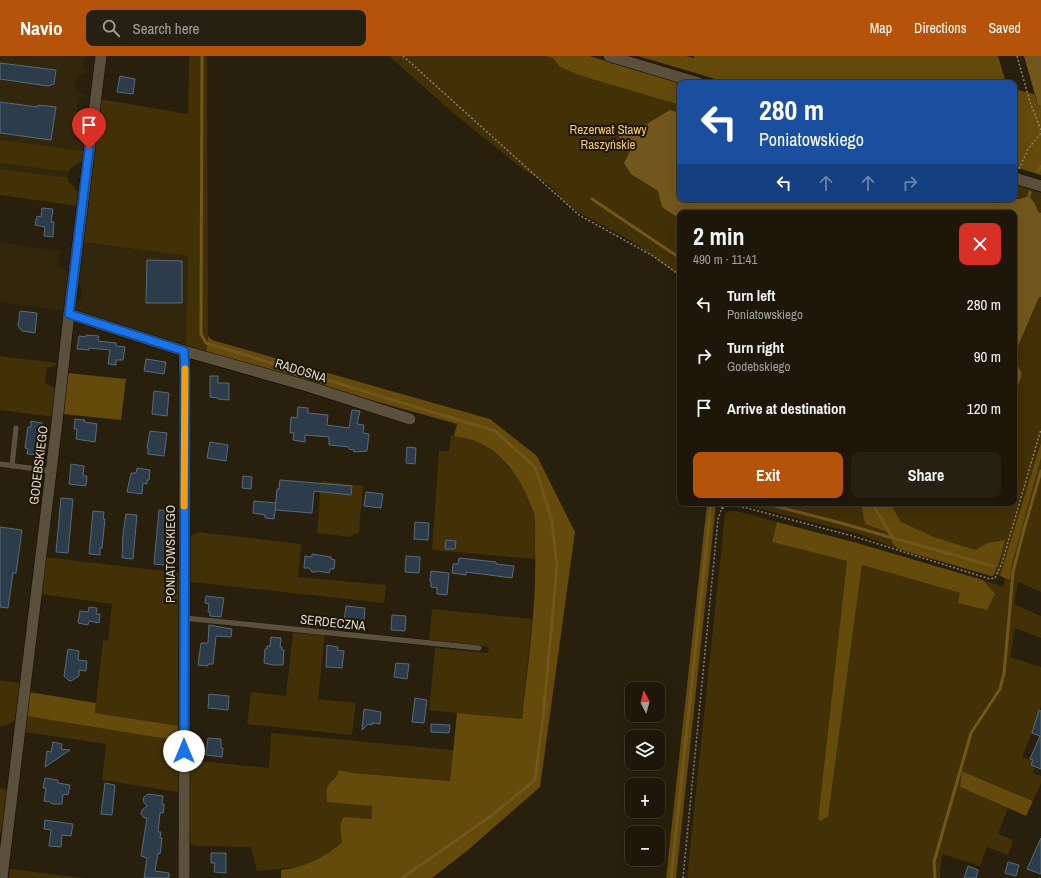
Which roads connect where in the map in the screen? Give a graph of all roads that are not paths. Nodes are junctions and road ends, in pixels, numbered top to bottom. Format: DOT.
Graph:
graph roads {
  1 [pos="101,56"];
  2 [pos="608,56"];
  3 [pos="688,80"];
  4 [pos="1017,179"];
  5 [pos="1041,186"];
  6 [pos="69,314"];
  7 [pos="184,351"];
  8 [pos="410,419"];
  9 [pos="16,428"];
  10 [pos="0,464"];
  11 [pos="12,466"];
  12 [pos="51,470"];
  13 [pos="184,618"];
  14 [pos="479,648"];
  15 [pos="2,878"];
  16 [pos="184,878"];
  1 -- 6 [label="street, GODEBSKIEGO"];
  2 -- 3 [label="street"];
  4 -- 5 [label="street"];
  6 -- 7 [label="street"];
  6 -- 12 [label="street, GODEBSKIEGO"];
  7 -- 8 [label="street, RADOSNA"];
  7 -- 13 [label="street, PONIATOWSKIEGO"];
  9 -- 11 [label="lane"];
  10 -- 11 [label="lane"];
  11 -- 12 [label="lane"];
  12 -- 15 [label="street, GODEBSKIEGO"];
  13 -- 14 [label="lane, SERDECZNA"];
  13 -- 16 [label="street, PONIATOWSKIEGO"];
}
